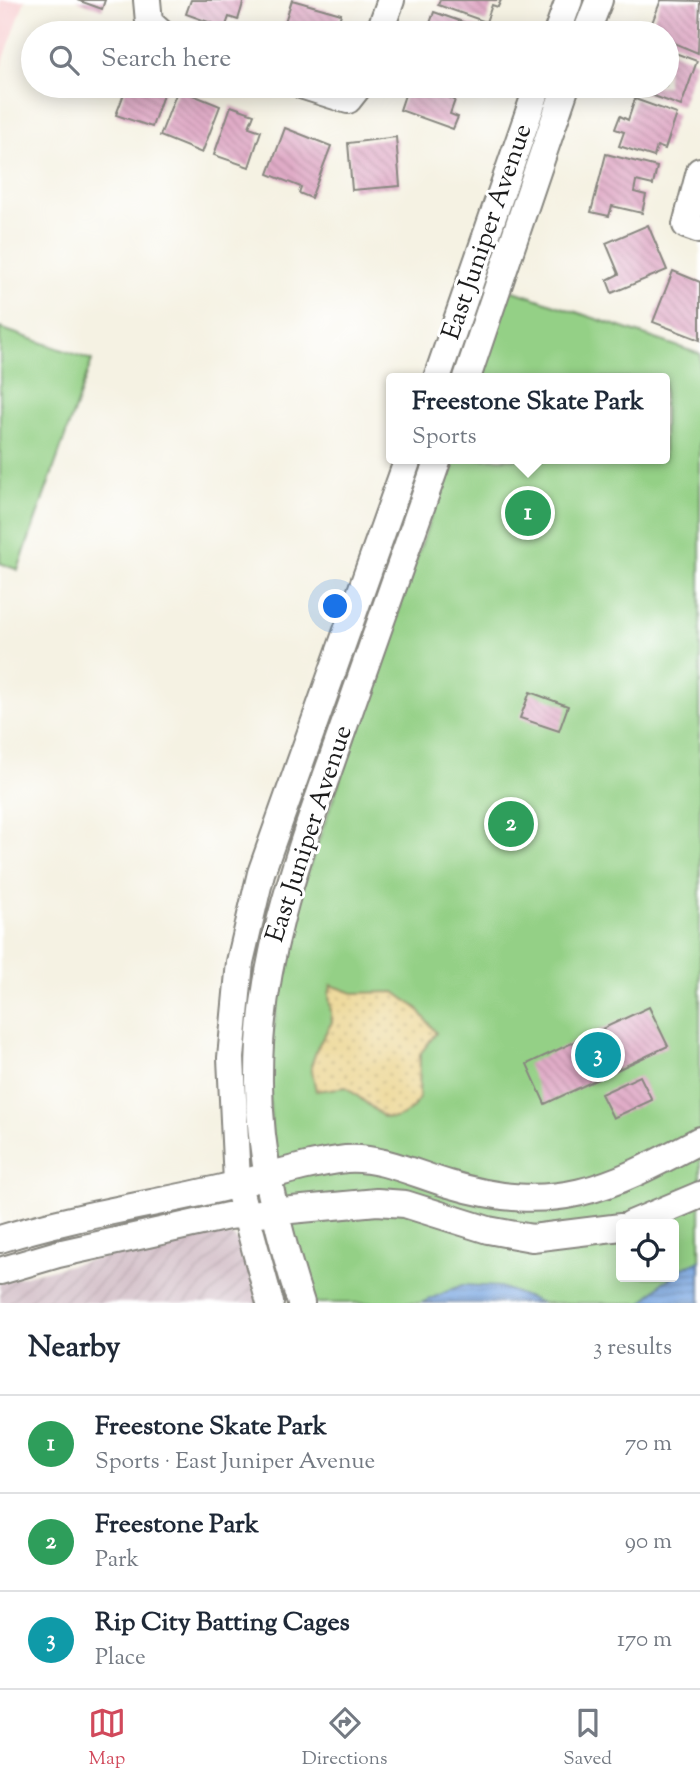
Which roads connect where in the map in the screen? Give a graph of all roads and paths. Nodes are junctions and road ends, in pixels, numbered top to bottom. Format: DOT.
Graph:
graph roads {
  1 [pos="391,0"];
  2 [pos="569,0"];
  3 [pos="599,0"];
  4 [pos="383,21"];
  5 [pos="561,21"];
  6 [pos="591,21"];
  7 [pos="535,98"];
  8 [pos="561,98"];
  9 [pos="700,172"];
  10 [pos="693,228"];
  11 [pos="486,282"];
  12 [pos="440,373"];
  13 [pos="468,373"];
  14 [pos="406,464"];
  15 [pos="436,464"];
  16 [pos="700,1140"];
  17 [pos="267,1174"];
  18 [pos="237,1182"];
  19 [pos="700,1195"];
  20 [pos="275,1212"];
  21 [pos="244,1214"];
  22 [pos="643,1219"];
  23 [pos="616,1228"];
  24 [pos="0,1239"];
  25 [pos="0,1271"];
  26 [pos="270,1303"];
  27 [pos="301,1303"];
  1 -- 4 [label="street"];
  2 -- 5 [label="street"];
  3 -- 6 [label="street"];
  7 -- 11 [label="street, East Juniper Avenue"];
  8 -- 11 [label="street, East Juniper Avenue"];
  9 -- 10 [label="street"];
  11 -- 12 [label="street, East Juniper Avenue"];
  11 -- 13 [label="street, East Juniper Avenue"];
  14 -- 18 [label="street, East Juniper Avenue"];
  15 -- 17 [label="street, East Juniper Avenue"];
  16 -- 17 [label="street"];
  17 -- 18 [label="street"];
  17 -- 20 [label="street, East Juniper Avenue"];
  18 -- 21 [label="street, East Juniper Avenue"];
  18 -- 24 [label="street"];
  19 -- 22 [label="street"];
  20 -- 21 [label="street"];
  20 -- 23 [label="street"];
  20 -- 27 [label="street, East Juniper Avenue"];
  21 -- 25 [label="street"];
  21 -- 26 [label="street, East Juniper Avenue"];
}
